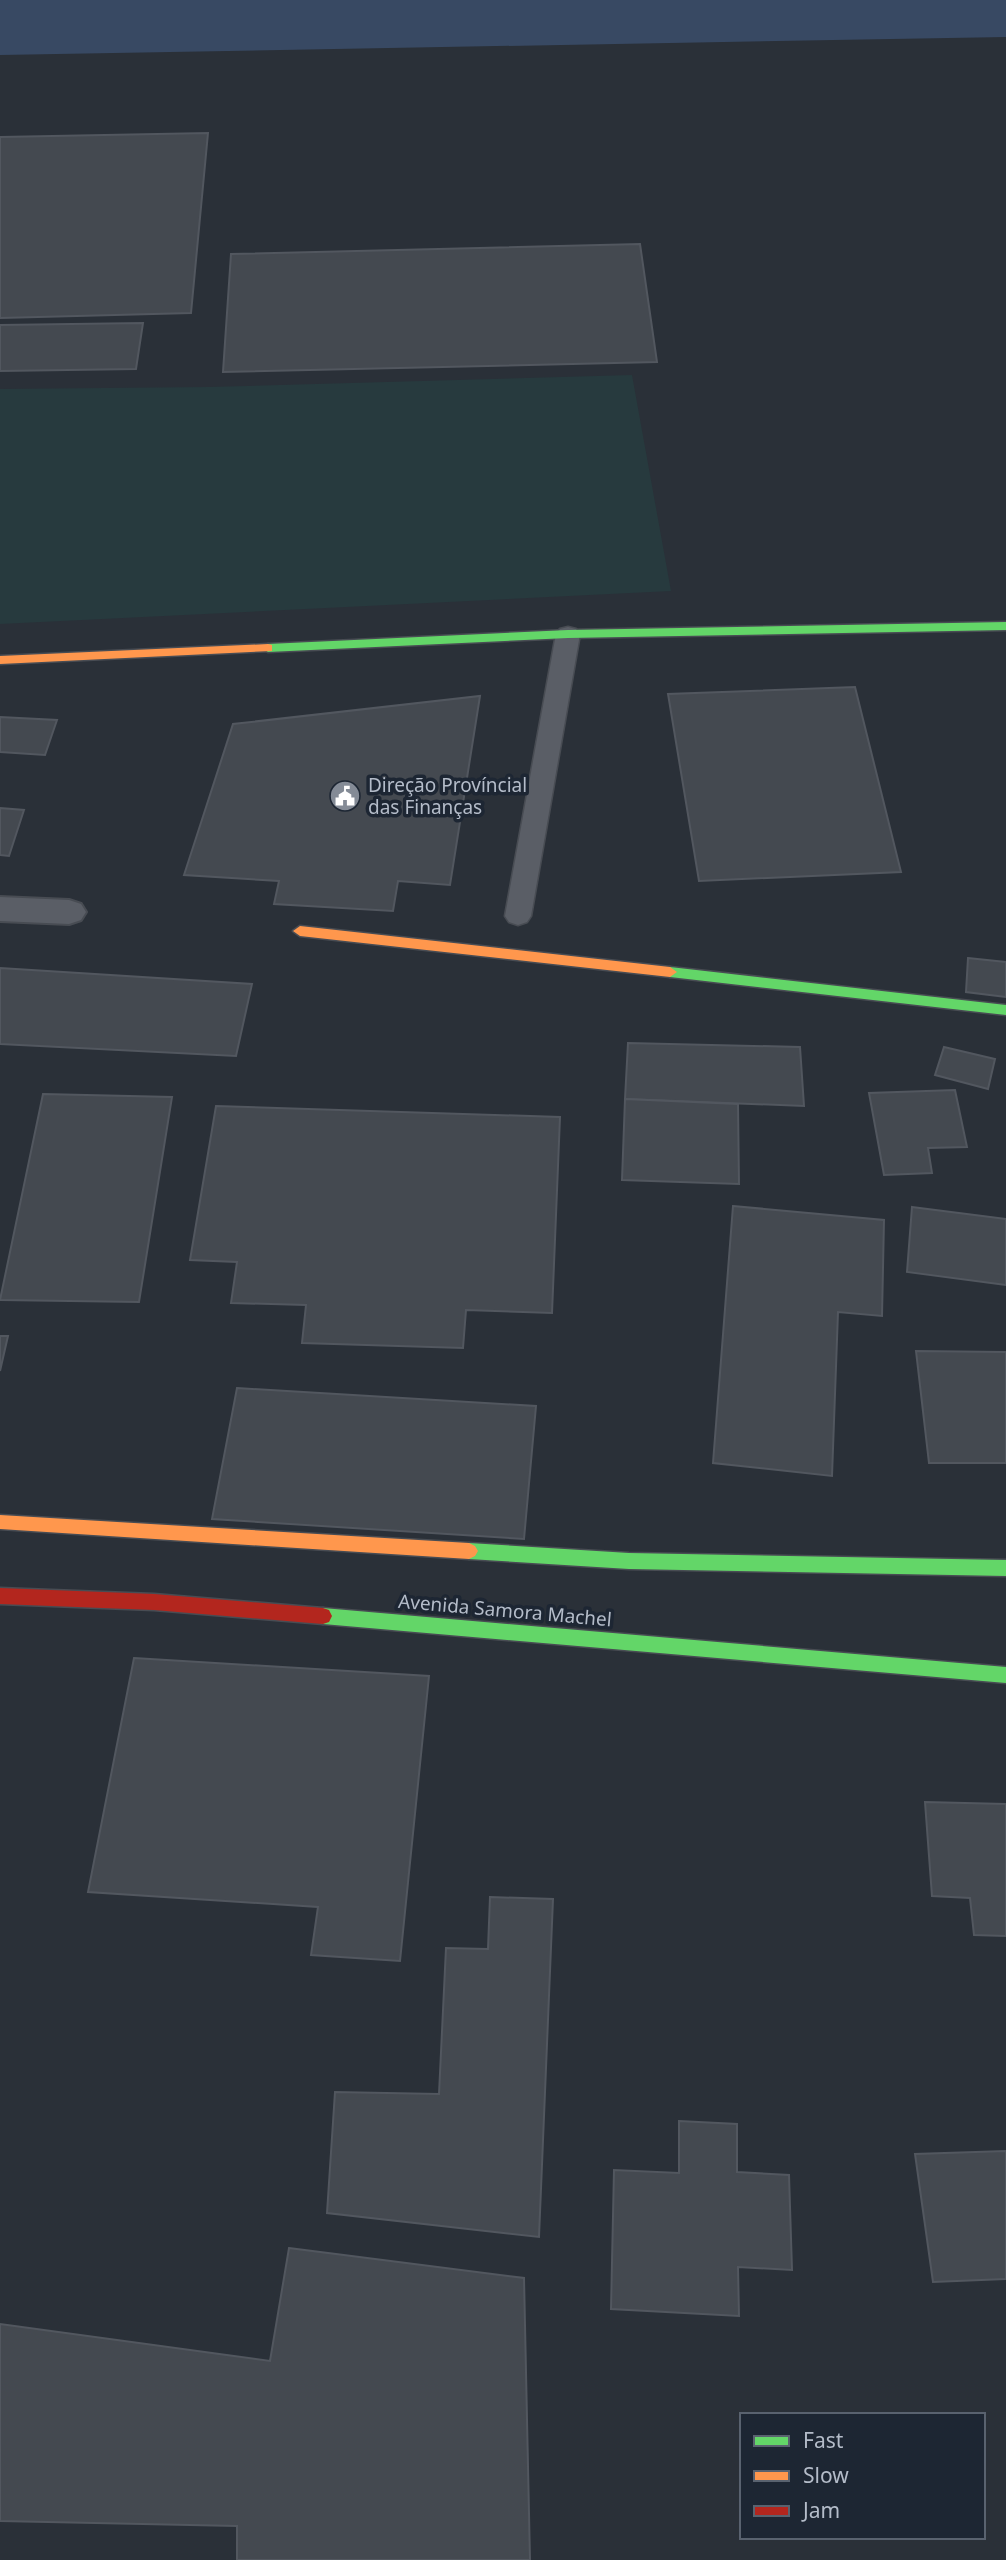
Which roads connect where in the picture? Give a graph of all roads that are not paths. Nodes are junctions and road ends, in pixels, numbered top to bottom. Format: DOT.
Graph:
graph roads {
  1 [pos="1006,626"];
  2 [pos="568,634"];
  3 [pos="0,660"];
  4 [pos="0,909"];
  5 [pos="69,912"];
  6 [pos="518,916"];
  7 [pos="300,931"];
  8 [pos="1006,1010"];
  9 [pos="0,1522"];
  10 [pos="1006,1568"];
  11 [pos="0,1596"];
  12 [pos="1006,1675"];
  1 -- 2 [label="street"];
  2 -- 3 [label="street"];
  2 -- 6 [label="lane"];
  4 -- 5 [label="street"];
  7 -- 8 [label="street"];
  9 -- 10 [label="street"];
  11 -- 12 [label="street, Avenida Samora Machel"];
}
